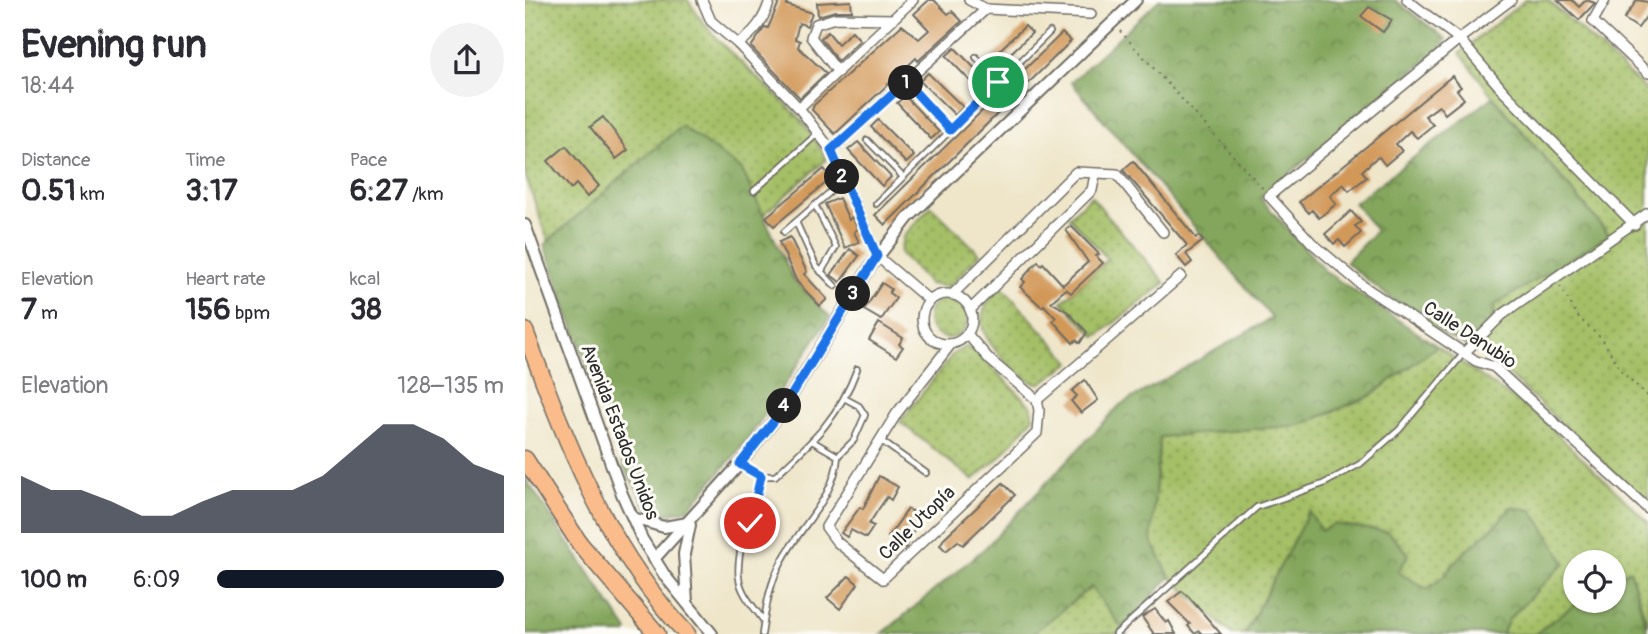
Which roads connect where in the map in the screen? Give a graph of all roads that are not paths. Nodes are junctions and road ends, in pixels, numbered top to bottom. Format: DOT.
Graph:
graph roads {
  1 [pos="702,0"];
  2 [pos="770,0"];
  3 [pos="913,0"];
  4 [pos="969,0"];
  5 [pos="1407,0"];
  6 [pos="1511,0"];
  7 [pos="1605,0"];
  8 [pos="1135,1"];
  9 [pos="986,9"];
  10 [pos="1091,14"];
  11 [pos="893,19"];
  12 [pos="1050,32"];
  13 [pos="1459,39"];
  14 [pos="738,44"];
  15 [pos="976,57"];
  16 [pos="838,72"];
  17 [pos="1648,72"];
  18 [pos="906,82"];
  19 [pos="998,82"];
  20 [pos="799,108"];
  21 [pos="950,130"];
  22 [pos="818,133"];
  23 [pos="867,140"];
  24 [pos="831,150"];
  25 [pos="1095,175"];
  26 [pos="903,177"];
  27 [pos="844,180"];
  28 [pos="754,191"];
  29 [pos="876,204"];
  30 [pos="815,205"];
  31 [pos="1648,213"];
  32 [pos="796,222"];
  33 [pos="1635,225"];
  34 [pos="525,226"];
  35 [pos="784,232"];
  36 [pos="1163,232"];
  37 [pos="877,256"];
  38 [pos="821,272"];
  39 [pos="1181,276"];
  40 [pos="835,286"];
  41 [pos="952,295"];
  42 [pos="930,301"];
  43 [pos="970,310"];
  44 [pos="525,331"];
  45 [pos="967,334"];
  46 [pos="951,344"];
  47 [pos="1464,354"];
  48 [pos="857,369"];
  49 [pos="846,399"];
  50 [pos="1037,400"];
  51 [pos="880,439"];
  52 [pos="812,441"];
  53 [pos="838,456"];
  54 [pos="525,459"];
  55 [pos="740,464"];
  56 [pos="926,473"];
  57 [pos="761,476"];
  58 [pos="1648,509"];
  59 [pos="633,518"];
  60 [pos="690,522"];
  61 [pos="654,559"];
  62 [pos="687,604"];
  63 [pos="764,621"];
  64 [pos="657,634"];
  65 [pos="687,634"];
  66 [pos="712,634"];
  67 [pos="762,634"];
  68 [pos="1116,634"];
  1 -- 14 [label="street"];
  2 -- 14 [label="street"];
  3 -- 11 [label="street"];
  4 -- 9 [label="street"];
  5 -- 13 [label="street"];
  6 -- 13 [label="street"];
  7 -- 17 [label="street"];
  8 -- 37 [label="street"];
  9 -- 10 [label="street"];
  9 -- 18 [label="street"];
  11 -- 16 [label="street"];
  11 -- 16 [label="street"];
  12 -- 19 [label="lane"];
  13 -- 33 [label="street"];
  13 -- 47 [label="street, Calle Danubio"];
  14 -- 20 [label="street"];
  15 -- 19 [label="lane"];
  16 -- 20 [label="street"];
  18 -- 21 [label="lane"];
  18 -- 24 [label="street"];
  19 -- 21 [label="lane"];
  20 -- 22 [label="street"];
  21 -- 26 [label="lane"];
  22 -- 24 [label="street"];
  22 -- 28 [label="lane"];
  23 -- 26 [label="lane"];
  24 -- 27 [label="street"];
  25 -- 36 [label="street"];
  25 -- 41 [label="street"];
  25 -- 43 [label="street"];
  26 -- 29 [label="lane"];
  27 -- 30 [label="lane"];
  27 -- 37 [label="street"];
  30 -- 32 [label="lane"];
  30 -- 38 [label="lane"];
  31 -- 33 [label="street"];
  32 -- 35 [label="lane"];
  32 -- 38 [label="lane"];
  33 -- 47 [label="street"];
  34 -- 59 [label="street, Avenida Estados Unidos"];
  37 -- 42 [label="street"];
  37 -- 55 [label="street"];
  38 -- 40 [label="lane"];
  39 -- 50 [label="street"];
  41 -- 42 [label="street"];
  41 -- 43 [label="street"];
  42 -- 46 [label="street"];
  43 -- 45 [label="street"];
  44 -- 65 [label="highway"];
  45 -- 46 [label="street"];
  45 -- 50 [label="street"];
  46 -- 51 [label="street, Calle Utopía"];
  47 -- 58 [label="street, Calle Danubio"];
  47 -- 68 [label="lane"];
  48 -- 49 [label="lane"];
  49 -- 52 [label="lane"];
  49 -- 53 [label="lane"];
  50 -- 51 [label="street, Calle Utopía"];
  51 -- 56 [label="lane"];
  52 -- 53 [label="lane"];
  52 -- 57 [label="lane"];
  53 -- 63 [label="lane"];
  54 -- 64 [label="highway"];
  55 -- 57 [label="lane"];
  55 -- 60 [label="street"];
  57 -- 63 [label="lane"];
  59 -- 60 [label="street"];
  59 -- 61 [label="street, Avenida Estados Unidos"];
  60 -- 61 [label="street"];
  60 -- 62 [label="street"];
  61 -- 62 [label="street, Avenida Estados Unidos"];
  62 -- 66 [label="street, Avenida Estados Unidos"];
  63 -- 67 [label="lane"];
}
